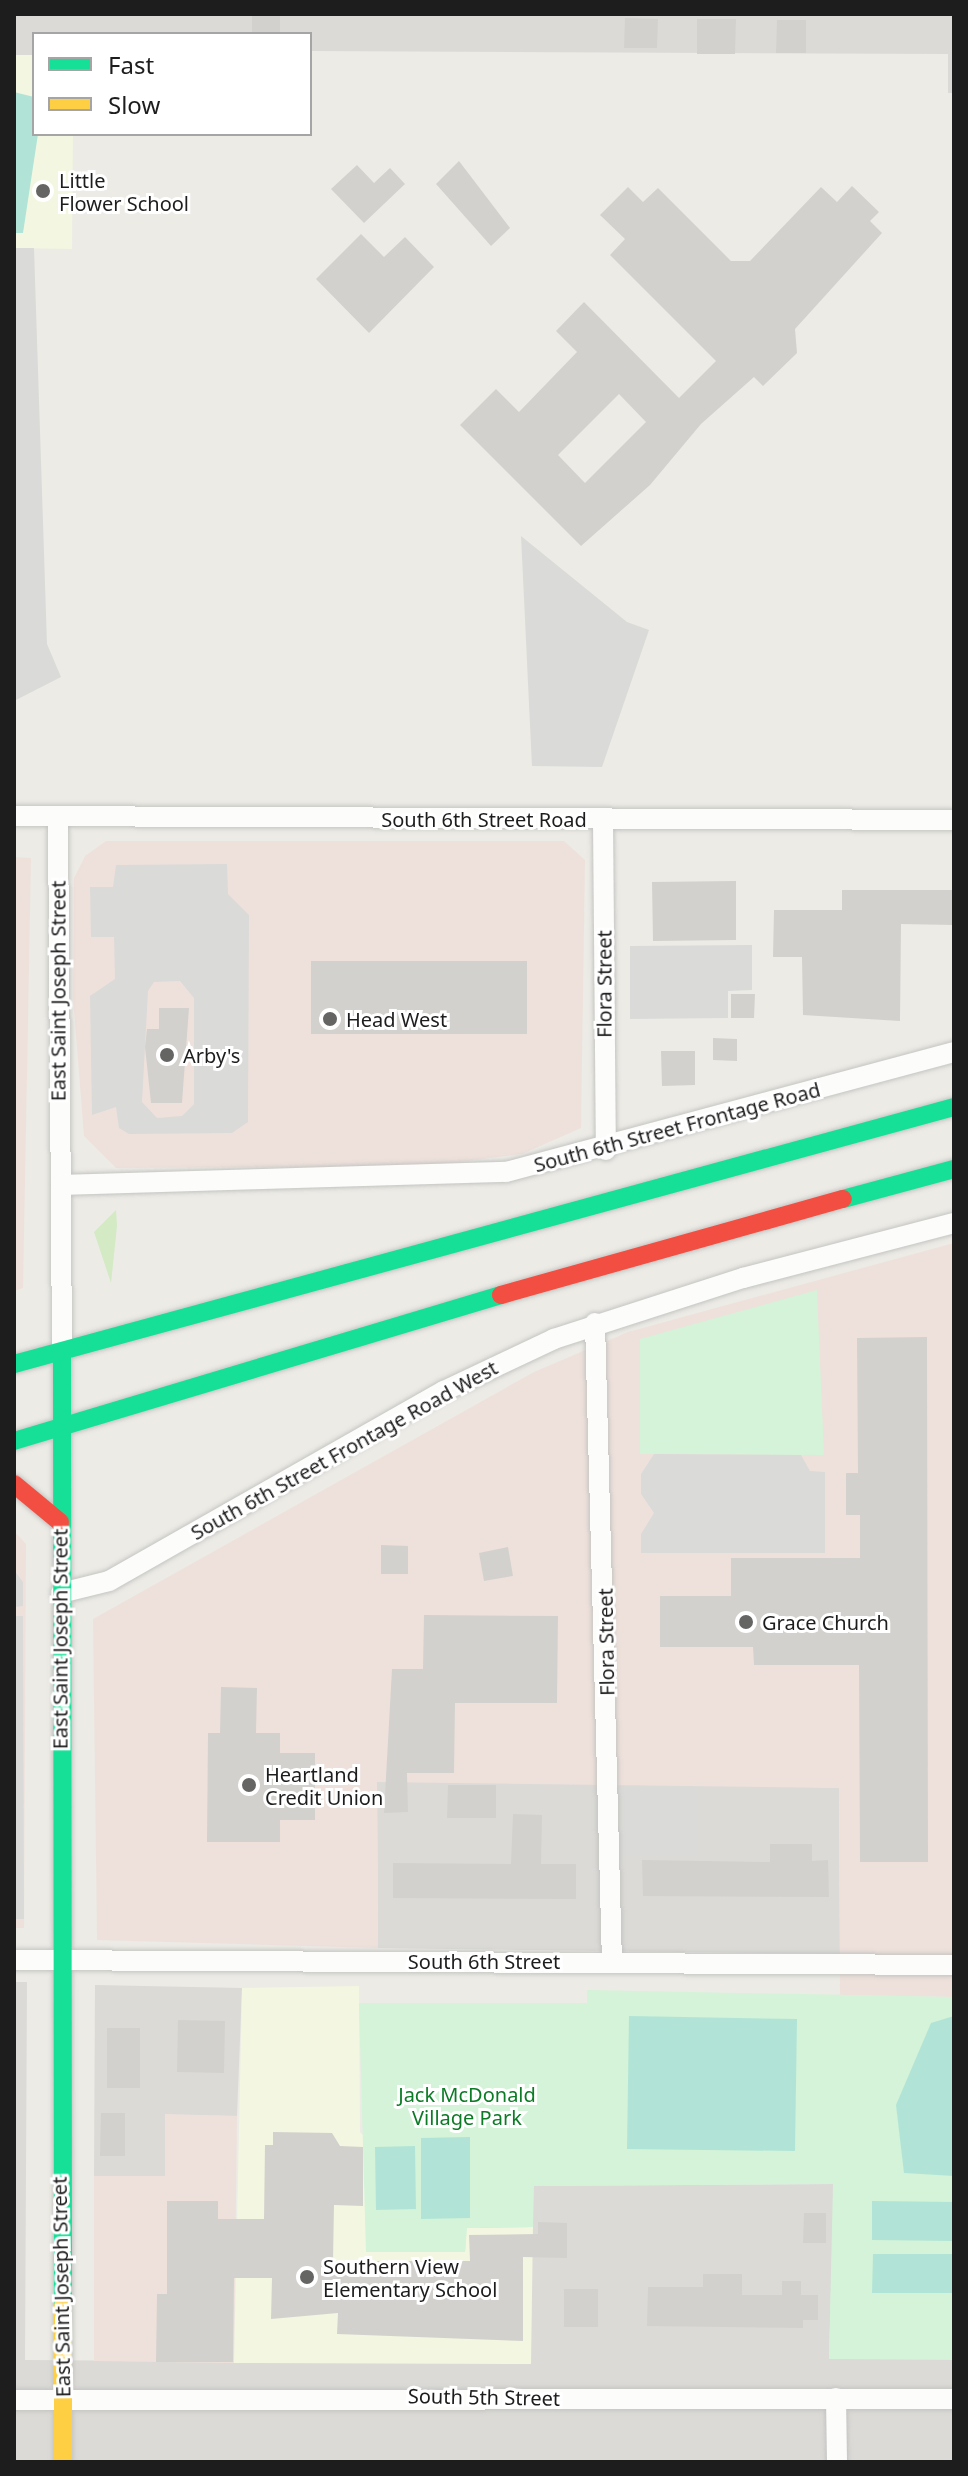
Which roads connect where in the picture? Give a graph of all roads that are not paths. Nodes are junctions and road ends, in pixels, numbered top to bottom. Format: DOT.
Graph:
graph roads {
  1 [pos="14,816"];
  2 [pos="58,817"];
  3 [pos="603,819"];
  4 [pos="954,820"];
  5 [pos="954,1052"];
  6 [pos="954,1107"];
  7 [pos="606,1150"];
  8 [pos="954,1169"];
  9 [pos="61,1185"];
  10 [pos="954,1223"];
  11 [pos="595,1323"];
  12 [pos="62,1354"];
  13 [pos="14,1364"];
  14 [pos="62,1424"];
  15 [pos="14,1441"];
  16 [pos="14,1484"];
  17 [pos="60,1522"];
  18 [pos="61,1593"];
  19 [pos="14,1960"];
  20 [pos="60,1960"];
  21 [pos="612,1962"];
  22 [pos="954,1965"];
  23 [pos="63,2396"];
  24 [pos="836,2398"];
  25 [pos="954,2399"];
  26 [pos="14,2400"];
  27 [pos="63,2462"];
  28 [pos="837,2462"];
  1 -- 2 [label="street, South 6th Street Road"];
  2 -- 3 [label="street, South 6th Street Road"];
  2 -- 9 [label="street, East Saint Joseph Street"];
  3 -- 4 [label="street, South 6th Street Road"];
  3 -- 7 [label="street, Flora Street"];
  5 -- 7 [label="street, South 6th Street Frontage Road"];
  6 -- 12 [label="main road"];
  7 -- 9 [label="street, South 6th Street Frontage Road"];
  8 -- 14 [label="main road"];
  9 -- 12 [label="street, East Saint Joseph Street"];
  10 -- 11 [label="street, South 6th Street Frontage Road West"];
  11 -- 18 [label="street, South 6th Street Frontage Road West"];
  11 -- 21 [label="street, Flora Street"];
  12 -- 13 [label="main road"];
  12 -- 14 [label="main road, East Saint Joseph Street"];
  14 -- 15 [label="main road"];
  14 -- 17 [label="main road, East Saint Joseph Street"];
  16 -- 17 [label="main road"];
  17 -- 18 [label="main road, East Saint Joseph Street"];
  18 -- 20 [label="main road, East Saint Joseph Street"];
  19 -- 20 [label="street, South 6th Street"];
  20 -- 21 [label="street, South 6th Street"];
  20 -- 23 [label="main road, East Saint Joseph Street"];
  21 -- 22 [label="street, South 6th Street"];
  23 -- 24 [label="street, South 5th Street"];
  23 -- 26 [label="street, South 5th Street"];
  23 -- 27 [label="main road, East Saint Joseph Street"];
  24 -- 25 [label="street, South 5th Street"];
  24 -- 28 [label="street"];
}
